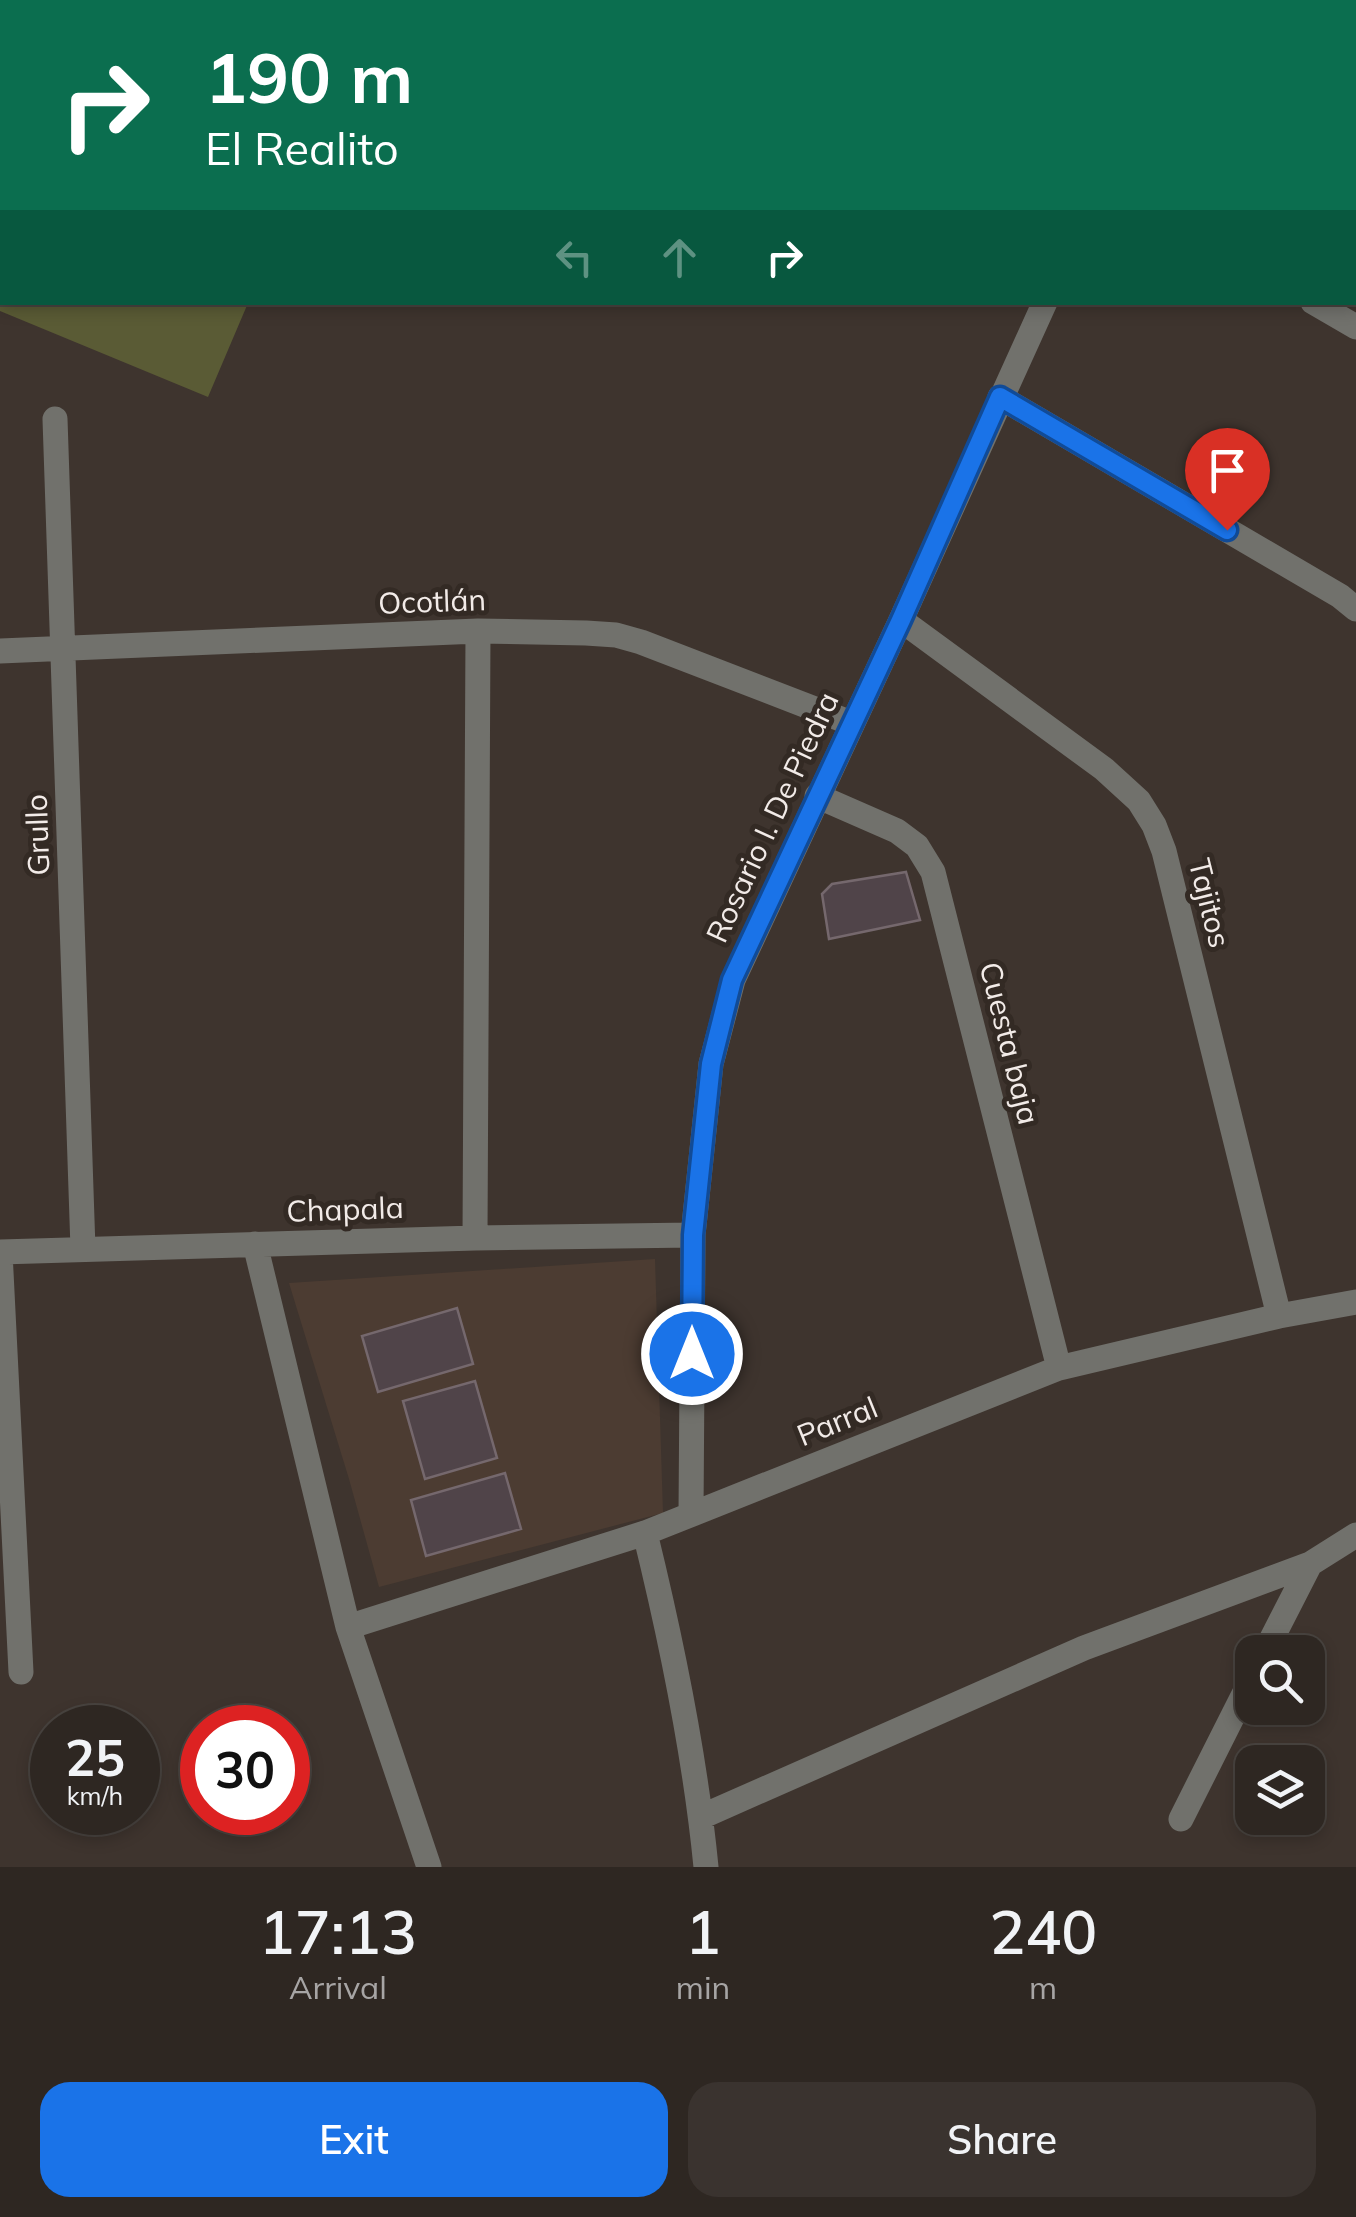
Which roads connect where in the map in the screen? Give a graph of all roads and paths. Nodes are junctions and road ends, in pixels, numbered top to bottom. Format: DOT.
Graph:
graph roads {
  1 [pos="1044,305"];
  2 [pos="1318,305"];
  3 [pos="1356,327"];
  4 [pos="1000,397"];
  5 [pos="55,418"];
  6 [pos="1356,609"];
  7 [pos="901,620"];
  8 [pos="478,631"];
  9 [pos="63,647"];
  10 [pos="0,650"];
  11 [pos="851,723"];
  12 [pos="818,796"];
  13 [pos="693,1235"];
  14 [pos="476,1238"];
  15 [pos="255,1244"];
  16 [pos="82,1249"];
  17 [pos="0,1252"];
  18 [pos="1356,1302"];
  19 [pos="1279,1316"];
  20 [pos="1059,1368"];
  21 [pos="691,1514"];
  22 [pos="644,1533"];
  23 [pos="1356,1535"];
  24 [pos="1310,1564"];
  25 [pos="348,1627"];
  26 [pos="1274,1635"];
  27 [pos="20,1672"];
  28 [pos="1235,1712"];
  29 [pos="701,1816"];
  30 [pos="1182,1819"];
  31 [pos="429,1867"];
  32 [pos="706,1867"];
  1 -- 4 [label="street, Rosario I. De Piedra"];
  2 -- 3 [label="street"];
  4 -- 6 [label="street"];
  4 -- 7 [label="street, Rosario I. De Piedra"];
  5 -- 9 [label="street, Grullo"];
  7 -- 11 [label="street, Rosario I. De Piedra"];
  7 -- 19 [label="street, Tajitos"];
  8 -- 9 [label="street, Ocotlán"];
  8 -- 11 [label="street, Ocotlán"];
  8 -- 14 [label="street"];
  9 -- 10 [label="street, Ocotlán"];
  9 -- 16 [label="street, Grullo"];
  11 -- 12 [label="street, Rosario I. De Piedra"];
  12 -- 13 [label="street, Rosario I. De Piedra"];
  12 -- 20 [label="street, Cuesta baja"];
  13 -- 14 [label="street, Chapala"];
  13 -- 21 [label="street, Rosario I. De Piedra"];
  14 -- 15 [label="street, Chapala"];
  15 -- 16 [label="street, Chapala"];
  15 -- 25 [label="street"];
  16 -- 17 [label="street, Chapala"];
  17 -- 27 [label="street"];
  18 -- 19 [label="street, Parral"];
  19 -- 20 [label="street, Parral"];
  20 -- 21 [label="street, Parral"];
  21 -- 22 [label="street, Parral"];
  22 -- 25 [label="street, Parral"];
  22 -- 29 [label="street"];
  23 -- 24 [label="street"];
  24 -- 26 [label="street"];
  24 -- 29 [label="street"];
  25 -- 31 [label="street"];
  28 -- 30 [label="street"];
  29 -- 32 [label="street"];
}
